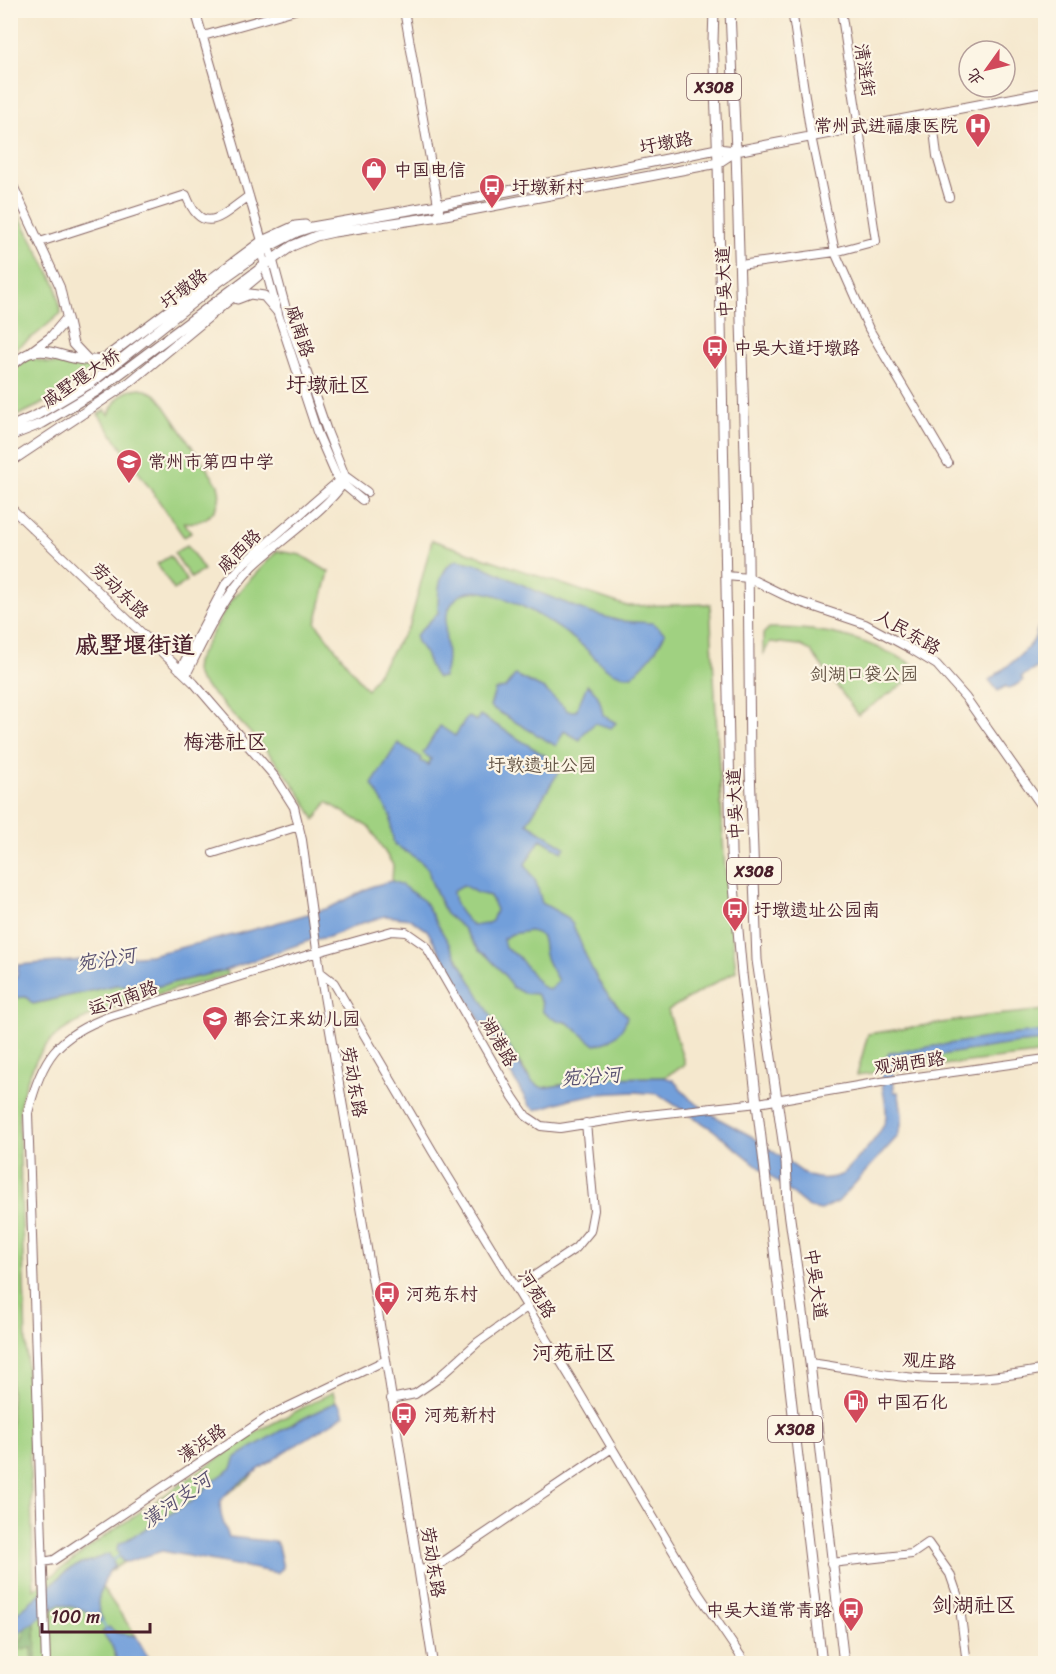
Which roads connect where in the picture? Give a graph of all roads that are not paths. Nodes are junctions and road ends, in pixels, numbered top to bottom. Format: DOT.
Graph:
graph roads {
  1 [pos="195,10"];
  2 [pos="295,10"];
  3 [pos="404,10"];
  4 [pos="714,10"];
  5 [pos="730,10"];
  6 [pos="792,10"];
  7 [pos="841,10"];
  8 [pos="203,36"];
  9 [pos="1046,92"];
  10 [pos="932,113"];
  11 [pos="860,126"];
  12 [pos="810,136"];
  13 [pos="717,149"];
  14 [pos="736,150"];
  15 [pos="718,163"];
  16 [pos="10,179"];
  17 [pos="249,196"];
  18 [pos="949,198"];
  19 [pos="438,205"];
  20 [pos="440,216"];
  21 [pos="40,242"];
  22 [pos="264,246"];
  23 [pos="835,252"];
  24 [pos="268,265"];
  25 [pos="740,265"];
  26 [pos="277,311"];
  27 [pos="213,315"];
  28 [pos="67,318"];
  29 [pos="159,330"];
  30 [pos="177,330"];
  31 [pos="164,339"];
  32 [pos="28,354"];
  33 [pos="89,361"];
  34 [pos="10,366"];
  35 [pos="10,427"];
  36 [pos="10,436"];
  37 [pos="10,462"];
  38 [pos="948,463"];
  39 [pos="342,480"];
  40 [pos="364,496"];
  41 [pos="10,507"];
  42 [pos="726,576"];
  43 [pos="749,578"];
  44 [pos="183,673"];
  45 [pos="1046,812"];
  46 [pos="299,826"];
  47 [pos="213,853"];
  48 [pos="318,952"];
  49 [pos="321,972"];
  50 [pos="1046,1059"];
  51 [pos="777,1100"];
  52 [pos="758,1103"];
  53 [pos="586,1123"];
  54 [pos="516,1288"];
  55 [pos="528,1307"];
  56 [pos="386,1360"];
  57 [pos="810,1363"];
  58 [pos="1046,1369"];
  59 [pos="391,1399"];
  60 [pos="612,1448"];
  61 [pos="43,1562"];
  62 [pos="831,1563"];
  63 [pos="419,1569"];
  64 [pos="46,1664"];
  65 [pos="433,1664"];
  66 [pos="746,1664"];
  67 [pos="822,1664"];
  68 [pos="844,1664"];
  69 [pos="967,1664"];
  1 -- 8 [label="street, 戚南路"];
  2 -- 8 [label="street"];
  3 -- 19 [label="street"];
  4 -- 13 [label="main road, 中吴大道 / X308"];
  5 -- 14 [label="main road, 中吴大道 / X308"];
  6 -- 12 [label="street"];
  7 -- 11 [label="street, 清涟街"];
  8 -- 17 [label="street, 戚南路"];
  9 -- 10 [label="main road"];
  10 -- 11 [label="main road"];
  10 -- 18 [label="street"];
  11 -- 12 [label="main road"];
  11 -- 23 [label="street, 清涟街"];
  12 -- 14 [label="main road"];
  12 -- 23 [label="street"];
  13 -- 14 [label="main road, 圩墩路"];
  13 -- 15 [label="main road, 中吴大道 / X308"];
  13 -- 19 [label="main road, 圩墩路"];
  14 -- 15 [label="main road, 圩墩路"];
  14 -- 25 [label="main road, 中吴大道 / X308"];
  15 -- 20 [label="main road, 圩墩路"];
  15 -- 42 [label="main road, 中吴大道 / X308"];
  16 -- 21 [label="street"];
  17 -- 21 [label="street"];
  17 -- 22 [label="street, 戚南路"];
  19 -- 20 [label="street"];
  19 -- 22 [label="main road, 圩墩路"];
  20 -- 24 [label="main road, 圩墩路"];
  21 -- 28 [label="street"];
  22 -- 24 [label="street, 戚南路"];
  22 -- 29 [label="main road, 圩墩路"];
  22 -- 33 [label="main road"];
  23 -- 25 [label="street"];
  23 -- 38 [label="street"];
  24 -- 26 [label="street, 戚南路"];
  24 -- 27 [label="main road"];
  24 -- 30 [label="main road, 圩墩路"];
  24 -- 39 [label="street, 戚南路"];
  25 -- 43 [label="main road, 中吴大道 / X308"];
  26 -- 27 [label="main road"];
  26 -- 39 [label="street, 戚南路"];
  27 -- 30 [label="main road"];
  27 -- 37 [label="main road"];
  28 -- 32 [label="main road"];
  28 -- 33 [label="main road"];
  29 -- 35 [label="main road, 戚墅堰大桥"];
  30 -- 31 [label="main road, 圩墩路"];
  31 -- 36 [label="main road, 戚墅堰大桥"];
  32 -- 33 [label="main road"];
  32 -- 34 [label="main road"];
  39 -- 40 [label="street, 戚南路"];
  39 -- 44 [label="street, 戚西路"];
  41 -- 44 [label="street, 劳动东路"];
  42 -- 43 [label="street, 人民东路"];
  42 -- 52 [label="main road, 中吴大道 / X308"];
  43 -- 45 [label="street, 人民东路"];
  43 -- 51 [label="main road, 中吴大道 / X308"];
  44 -- 46 [label="street, 劳动东路"];
  46 -- 47 [label="street"];
  46 -- 48 [label="street, 劳动东路"];
  48 -- 49 [label="street, 劳动东路"];
  48 -- 53 [label="street, 湖港路"];
  48 -- 61 [label="street, 运河南路"];
  49 -- 54 [label="street, 河苑路"];
  49 -- 56 [label="street, 劳动东路"];
  50 -- 51 [label="street, 观湖西路"];
  51 -- 52 [label="street"];
  51 -- 57 [label="main road, 中吴大道 / X308"];
  52 -- 53 [label="street, 湖港路"];
  52 -- 67 [label="main road, 中吴大道 / X308"];
  53 -- 54 [label="street"];
  54 -- 55 [label="street, 河苑路"];
  55 -- 59 [label="street"];
  55 -- 60 [label="street, 河苑路"];
  56 -- 59 [label="street, 劳动东路"];
  56 -- 61 [label="street, 潢浜路"];
  57 -- 58 [label="street, 观庄路"];
  57 -- 62 [label="main road, 中吴大道 / X308"];
  59 -- 63 [label="street, 劳动东路"];
  60 -- 63 [label="street"];
  60 -- 66 [label="street, 河苑路"];
  61 -- 64 [label="street, 运河南路"];
  62 -- 68 [label="main road, 中吴大道 / X308"];
  62 -- 69 [label="street"];
  63 -- 65 [label="street, 劳动东路"];
}
